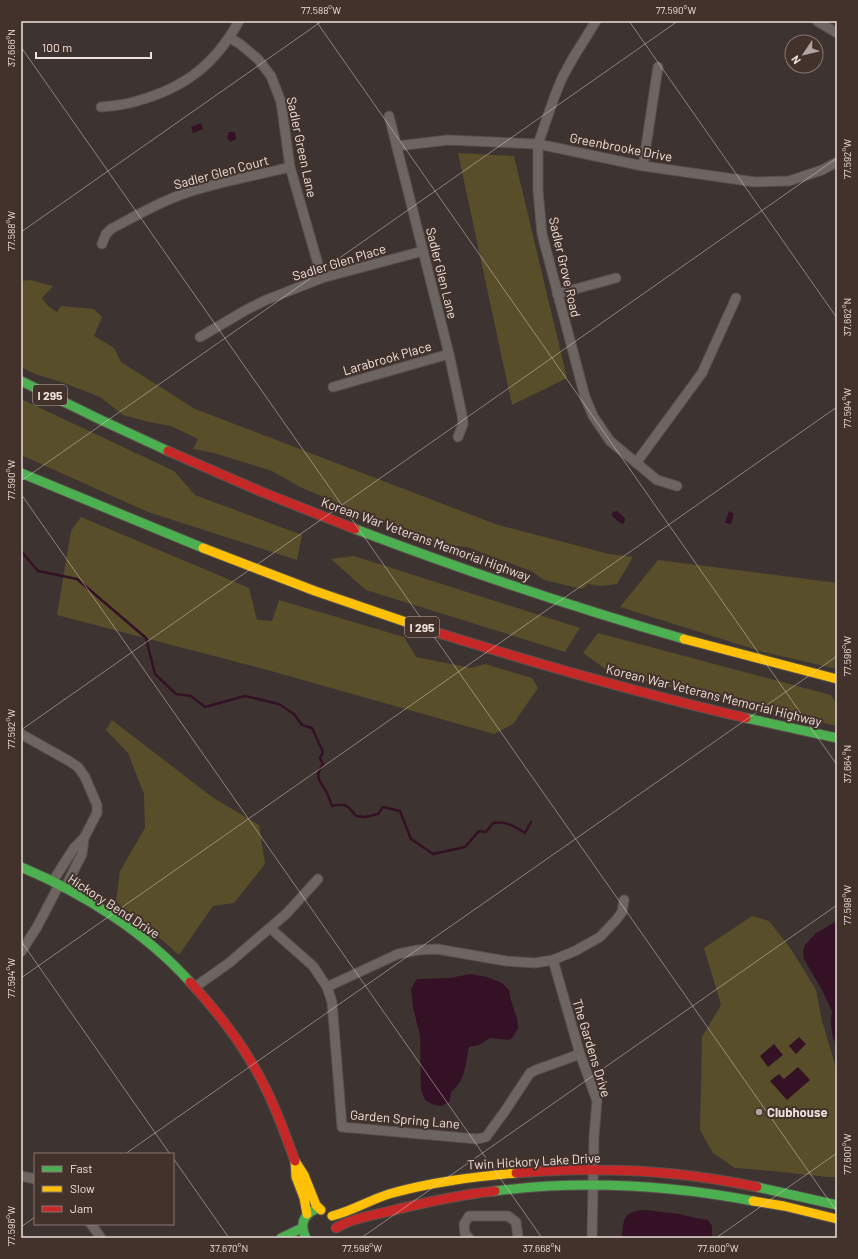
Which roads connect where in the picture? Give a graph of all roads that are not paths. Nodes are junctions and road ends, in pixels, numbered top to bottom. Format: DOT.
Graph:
graph roads {
  1 [pos="239,21"];
  2 [pos="596,21"];
  3 [pos="817,21"];
  4 [pos="837,32"];
  5 [pos="230,38"];
  6 [pos="658,67"];
  7 [pos="101,107"];
  8 [pos="389,116"];
  9 [pos="538,144"];
  10 [pos="397,146"];
  11 [pos="837,162"];
  12 [pos="643,166"];
  13 [pos="290,168"];
  14 [pos="102,244"];
  15 [pos="423,251"];
  16 [pos="322,278"];
  17 [pos="616,278"];
  18 [pos="557,294"];
  19 [pos="736,298"];
  20 [pos="200,337"];
  21 [pos="449,354"];
  22 [pos="21,381"];
  23 [pos="333,387"];
  24 [pos="458,437"];
  25 [pos="636,463"];
  26 [pos="21,472"];
  27 [pos="677,486"];
  28 [pos="837,679"];
  29 [pos="22,737"];
  30 [pos="837,738"];
  31 [pos="84,838"];
  32 [pos="21,867"];
  33 [pos="318,879"];
  34 [pos="59,885"];
  35 [pos="624,900"];
  36 [pos="270,928"];
  37 [pos="21,952"];
  38 [pos="553,960"];
  39 [pos="195,987"];
  40 [pos="327,987"];
  41 [pos="580,1054"];
  42 [pos="295,1161"];
  43 [pos="593,1170"];
  44 [pos="21,1176"];
  45 [pos="34,1179"];
  46 [pos="593,1184"];
  47 [pos="837,1205"];
  48 [pos="321,1210"];
  49 [pos="307,1214"];
  50 [pos="332,1216"];
  51 [pos="837,1219"];
  52 [pos="93,1225"];
  53 [pos="302,1228"];
  54 [pos="336,1228"];
  55 [pos="333,1237"];
  56 [pos="101,1238"];
  57 [pos="281,1238"];
  58 [pos="306,1238"];
  59 [pos="469,1238"];
  60 [pos="518,1238"];
  61 [pos="592,1238"];
  1 -- 5 [label="street"];
  2 -- 9 [label="street, Sadler Grove Road"];
  3 -- 4 [label="street"];
  5 -- 7 [label="street"];
  5 -- 13 [label="street, Sadler Green Lane"];
  6 -- 12 [label="street"];
  8 -- 10 [label="street, Sadler Glen Lane"];
  9 -- 10 [label="street, Greenbrooke Drive"];
  9 -- 12 [label="street, Greenbrooke Drive"];
  9 -- 18 [label="street, Sadler Grove Road"];
  10 -- 15 [label="street, Sadler Glen Lane"];
  11 -- 12 [label="street, Greenbrooke Drive"];
  13 -- 14 [label="street, Sadler Glen Court"];
  13 -- 16 [label="street, Sadler Green Lane"];
  15 -- 16 [label="street, Sadler Glen Place"];
  15 -- 21 [label="street, Sadler Glen Lane"];
  16 -- 20 [label="street, Sadler Glen Place"];
  17 -- 18 [label="street"];
  18 -- 25 [label="street, Sadler Grove Road"];
  19 -- 25 [label="street"];
  21 -- 23 [label="street, Larabrook Place"];
  21 -- 24 [label="street, Sadler Glen Lane"];
  22 -- 28 [label="main road, Korean War Veterans Memorial Highway / I 295"];
  25 -- 27 [label="street, Sadler Grove Road"];
  26 -- 30 [label="main road, Korean War Veterans Memorial Highway / I 295"];
  29 -- 31 [label="street"];
  31 -- 34 [label="street"];
  31 -- 34 [label="street"];
  32 -- 34 [label="main road, Hickory Bend Drive"];
  33 -- 36 [label="street"];
  34 -- 37 [label="street"];
  34 -- 39 [label="main road, Hickory Bend Drive"];
  35 -- 38 [label="street"];
  36 -- 39 [label="street"];
  36 -- 40 [label="street, Garden Spring Lane"];
  38 -- 40 [label="street"];
  38 -- 41 [label="street, The Gardens Drive"];
  39 -- 42 [label="main road, Hickory Bend Drive"];
  40 -- 41 [label="street, Garden Spring Lane"];
  41 -- 43 [label="street, The Gardens Drive"];
  42 -- 48 [label="main road, Hickory Bend Drive"];
  42 -- 49 [label="main road, Hickory Bend Drive"];
  43 -- 46 [label="street, The Gardens Drive"];
  43 -- 47 [label="main road, Twin Hickory Lake Drive"];
  43 -- 50 [label="main road, Twin Hickory Lake Drive"];
  44 -- 45 [label="street"];
  46 -- 51 [label="main road, Twin Hickory Lake Drive"];
  46 -- 54 [label="main road, Twin Hickory Lake Drive"];
  46 -- 61 [label="street, The Gardens Drive"];
  48 -- 49 [label="main road"];
  48 -- 50 [label="main road"];
  49 -- 53 [label="main road"];
  50 -- 54 [label="main road"];
  52 -- 56 [label="street"];
  53 -- 57 [label="main road"];
  53 -- 58 [label="main road"];
  54 -- 55 [label="main road"];
  59 -- 60 [label="street"];
}
